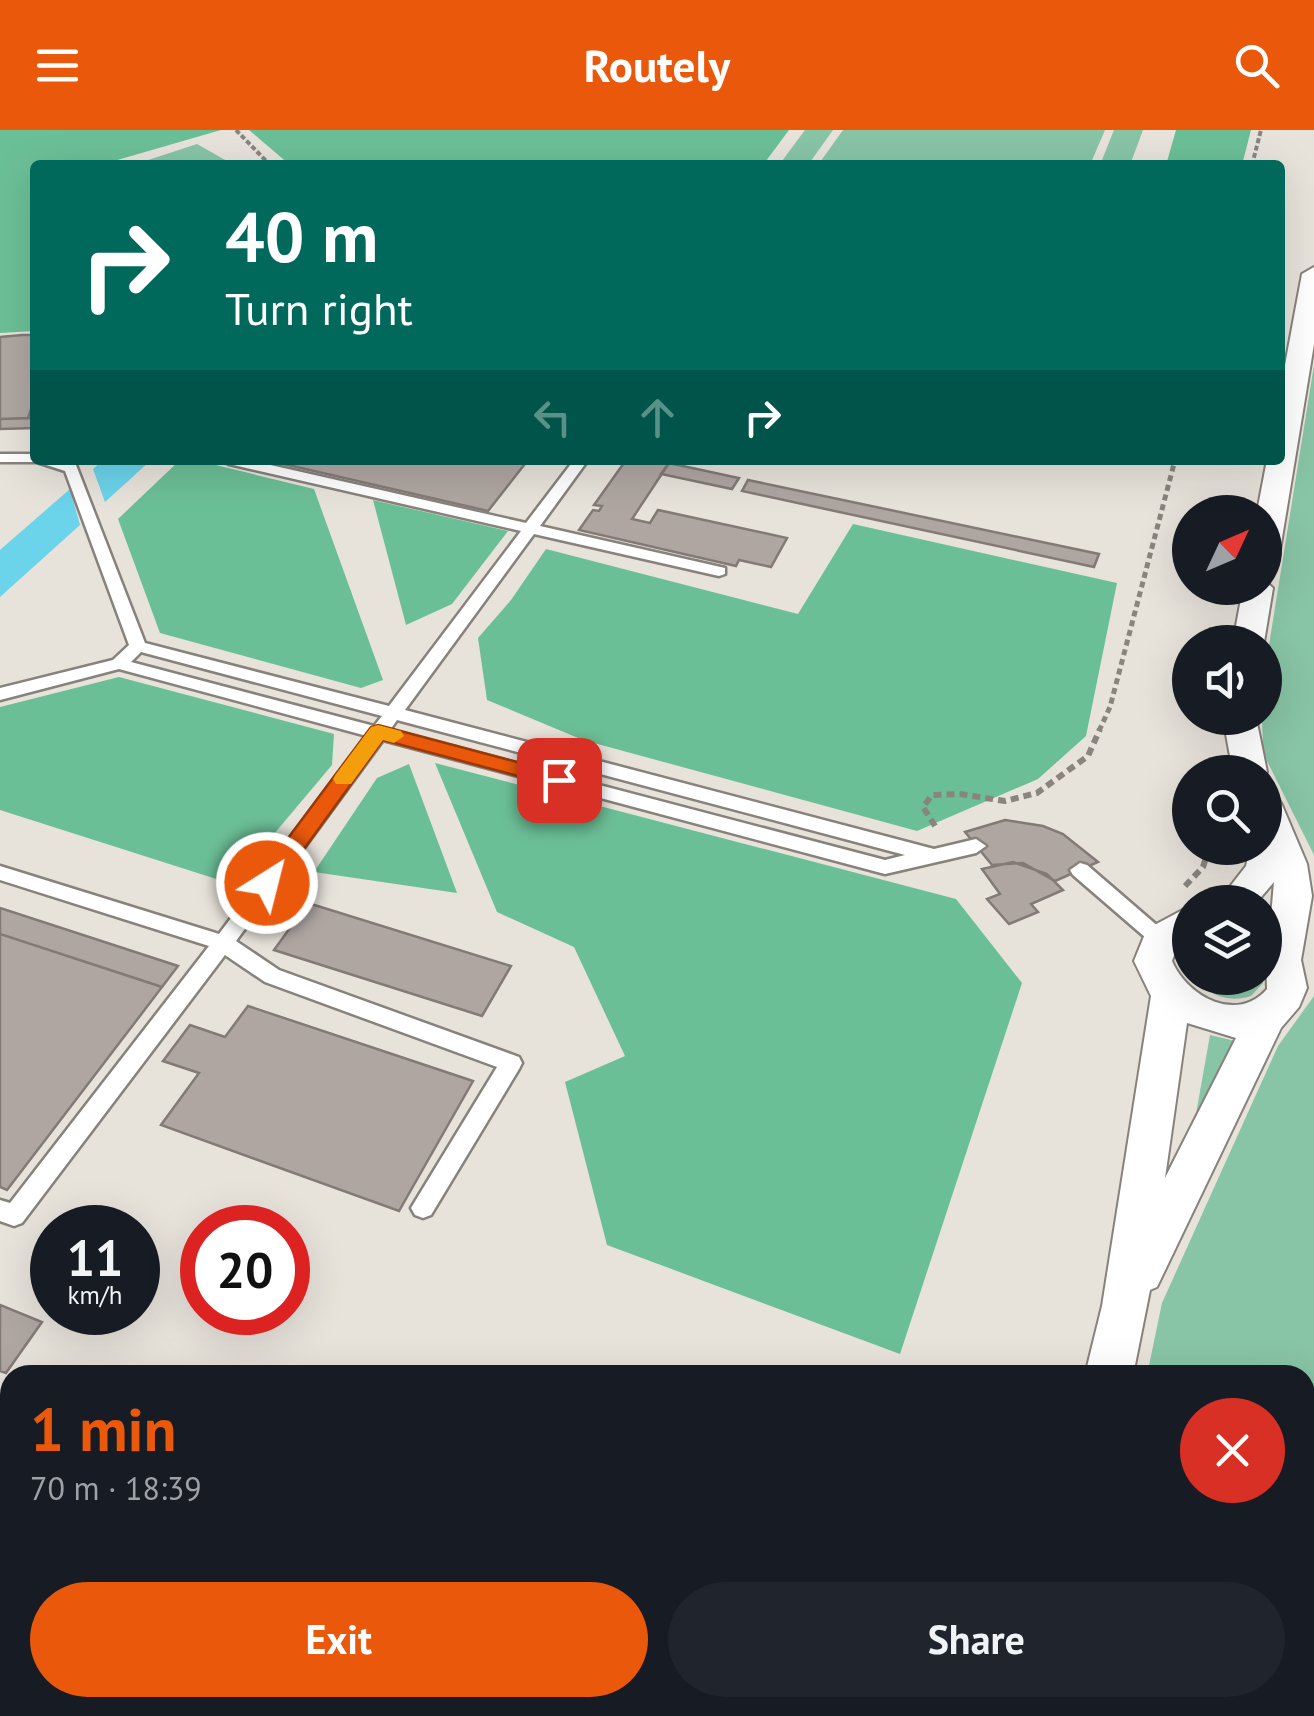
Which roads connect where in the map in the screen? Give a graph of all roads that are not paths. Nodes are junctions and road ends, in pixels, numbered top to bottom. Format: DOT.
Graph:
graph roads {
  1 [pos="1314,274"];
  2 [pos="1285,437"];
  3 [pos="0,458"];
  4 [pos="30,458"];
  5 [pos="61,465"];
  6 [pos="251,465"];
  7 [pos="578,465"];
  8 [pos="1280,465"];
  9 [pos="1275,495"];
  10 [pos="530,528"];
  11 [pos="719,571"];
  12 [pos="138,646"];
  13 [pos="119,664"];
  14 [pos="0,694"];
  15 [pos="393,711"];
  16 [pos="378,732"];
  17 [pos="1282,843"];
  18 [pos="976,846"];
  19 [pos="934,856"];
  20 [pos="1080,870"];
  21 [pos="0,873"];
  22 [pos="1172,928"];
  23 [pos="1172,933"];
  24 [pos="1282,935"];
  25 [pos="223,944"];
  26 [pos="1282,967"];
  27 [pos="1170,994"];
  28 [pos="1267,1015"];
  29 [pos="423,1208"];
  30 [pos="0,1210"];
  31 [pos="1125,1306"];
  32 [pos="1111,1365"];
  1 -- 2 [label="street"];
  3 -- 4 [label="lane"];
  5 -- 12 [label="lane"];
  6 -- 10 [label="lane"];
  7 -- 10 [label="lane"];
  8 -- 9 [label="street"];
  10 -- 11 [label="lane"];
  10 -- 15 [label="lane"];
  12 -- 13 [label="lane"];
  12 -- 15 [label="lane"];
  13 -- 14 [label="lane"];
  13 -- 16 [label="lane"];
  15 -- 16 [label="lane"];
  15 -- 19 [label="lane"];
  16 -- 19 [label="lane"];
  16 -- 25 [label="lane"];
  17 -- 24 [label="street"];
  18 -- 19 [label="lane"];
  20 -- 22 [label="lane"];
  21 -- 25 [label="lane"];
  23 -- 27 [label="street"];
  25 -- 29 [label="lane"];
  25 -- 30 [label="lane"];
  26 -- 28 [label="street"];
  27 -- 28 [label="street"];
  27 -- 31 [label="street"];
  28 -- 31 [label="street"];
  31 -- 32 [label="street"];
}
